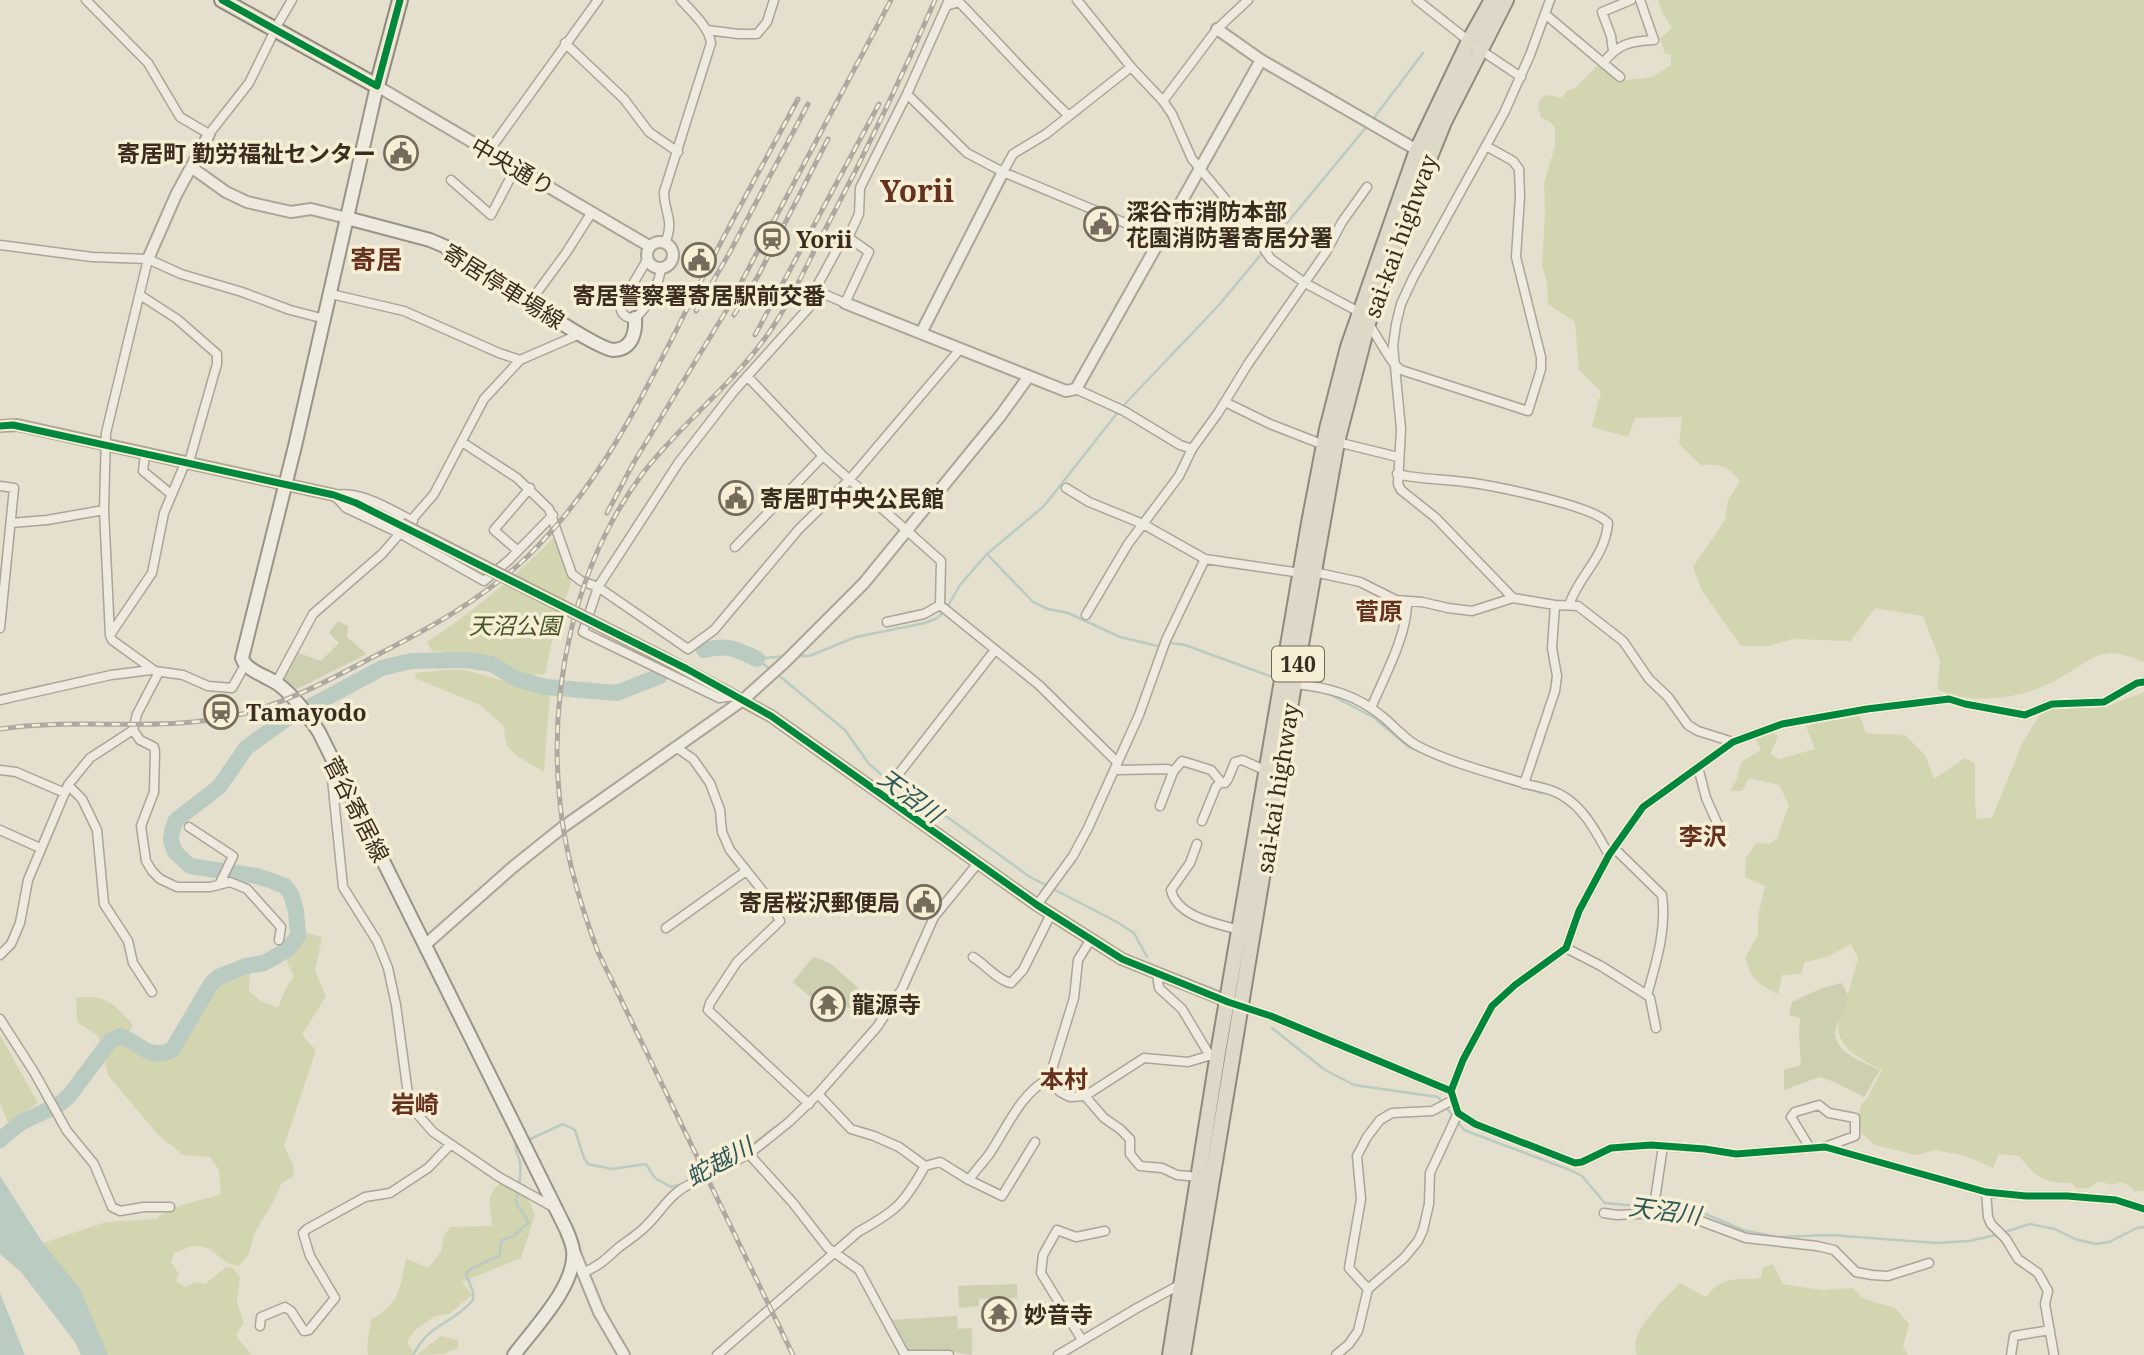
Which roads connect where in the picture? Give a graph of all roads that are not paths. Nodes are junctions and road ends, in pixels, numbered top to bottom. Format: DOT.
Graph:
graph roads {
  1 [pos="86,0"];
  2 [pos="222,0"];
  3 [pos="292,0"];
  4 [pos="400,0"];
  5 [pos="598,0"];
  6 [pos="681,0"];
  7 [pos="774,0"];
  8 [pos="1077,0"];
  9 [pos="1248,0"];
  10 [pos="1417,0"];
  11 [pos="1492,0"];
  12 [pos="1506,0"];
  13 [pos="1550,0"];
  14 [pos="1632,0"];
  15 [pos="1640,0"];
  16 [pos="961,1"];
  17 [pos="947,3"];
  18 [pos="1545,14"];
  19 [pos="275,29"];
  20 [pos="1217,29"];
  21 [pos="706,30"];
  22 [pos="565,43"];
  23 [pos="1474,45"];
  24 [pos="1613,51"];
  25 [pos="1261,60"];
  26 [pos="1603,63"];
  27 [pos="1131,67"];
  28 [pos="1521,77"];
  29 [pos="1620,77"];
  30 [pos="377,86"];
  31 [pos="907,94"];
  32 [pos="1163,100"];
  33 [pos="1069,116"];
  34 [pos="209,134"];
  35 [pos="1486,146"];
  36 [pos="489,152"];
  37 [pos="678,152"];
  38 [pos="1423,153"];
  39 [pos="191,167"];
  40 [pos="516,167"];
  41 [pos="1200,169"];
  42 [pos="1003,172"];
  43 [pos="451,180"];
  44 [pos="1367,187"];
  45 [pos="592,212"];
  46 [pos="347,218"];
  47 [pos="1161,238"];
  48 [pos="847,240"];
  49 [pos="665,243"];
  50 [pos="0,244"];
  51 [pos="649,246"];
  52 [pos="148,259"];
  53 [pos="647,260"];
  54 [pos="661,268"];
  55 [pos="1305,283"];
  56 [pos="331,294"];
  57 [pos="821,294"];
  58 [pos="140,295"];
  59 [pos="530,302"];
  60 [pos="845,303"];
  61 [pos="325,318"];
  62 [pos="635,318"];
  63 [pos="1364,318"];
  64 [pos="921,333"];
  65 [pos="580,334"];
  66 [pos="961,348"];
  67 [pos="520,360"];
  68 [pos="1395,366"];
  69 [pos="747,376"];
  70 [pos="1029,376"];
  71 [pos="1076,389"];
  72 [pos="1224,402"];
  73 [pos="0,426"];
  74 [pos="463,442"];
  75 [pos="105,444"];
  76 [pos="1331,444"];
  77 [pos="1192,449"];
  78 [pos="145,454"];
  79 [pos="823,456"];
  80 [pos="1398,457"];
  81 [pos="187,462"];
  82 [pos="1397,474"];
  83 [pos="850,479"];
  84 [pos="285,484"];
  85 [pos="0,486"];
  86 [pos="530,488"];
  87 [pos="1066,488"];
  88 [pos="172,494"];
  89 [pos="334,495"];
  90 [pos="104,510"];
  91 [pos="553,515"];
  92 [pos="413,521"];
  93 [pos="11,523"];
  94 [pos="1143,524"];
  95 [pos="401,529"];
  96 [pos="906,531"];
  97 [pos="735,547"];
  98 [pos="518,551"];
  99 [pos="1205,559"];
  100 [pos="1307,572"];
  101 [pos="597,587"];
  102 [pos="1513,598"];
  103 [pos="2,600"];
  104 [pos="1406,601"];
  105 [pos="940,605"];
  106 [pos="1555,605"];
  107 [pos="1569,605"];
  108 [pos="1086,615"];
  109 [pos="887,622"];
  110 [pos="0,628"];
  111 [pos="110,635"];
  112 [pos="995,650"];
  113 [pos="245,665"];
  114 [pos="156,671"];
  115 [pos="2144,682"];
  116 [pos="276,683"];
  117 [pos="1294,684"];
  118 [pos="739,698"];
  119 [pos="0,700"];
  120 [pos="1371,708"];
  121 [pos="133,730"];
  122 [pos="1733,742"];
  123 [pos="676,747"];
  124 [pos="1116,765"];
  125 [pos="337,767"];
  126 [pos="1698,767"];
  127 [pos="0,770"];
  128 [pos="1267,771"];
  129 [pos="1173,772"];
  130 [pos="1221,782"];
  131 [pos="1524,783"];
  132 [pos="66,789"];
  133 [pos="883,794"];
  134 [pos="1160,806"];
  135 [pos="1202,821"];
  136 [pos="189,827"];
  137 [pos="0,830"];
  138 [pos="1724,836"];
  139 [pos="1197,844"];
  140 [pos="40,848"];
  141 [pos="1611,851"];
  142 [pos="978,863"];
  143 [pos="746,871"];
  144 [pos="221,881"];
  145 [pos="1037,905"];
  146 [pos="1051,914"];
  147 [pos="666,928"];
  148 [pos="1240,930"];
  149 [pos="1091,939"];
  150 [pos="279,940"];
  151 [pos="425,945"];
  152 [pos="1566,948"];
  153 [pos="0,956"];
  154 [pos="973,957"];
  155 [pos="1157,974"];
  156 [pos="152,992"];
  157 [pos="1647,995"];
  158 [pos="1235,1004"];
  159 [pos="0,1019"];
  160 [pos="1656,1028"];
  161 [pos="1214,1055"];
  162 [pos="1049,1079"];
  163 [pos="818,1094"];
  164 [pos="1452,1095"];
  165 [pos="1085,1096"];
  166 [pos="809,1104"];
  167 [pos="1458,1113"];
  168 [pos="1035,1142"];
  169 [pos="450,1145"];
  170 [pos="1663,1146"];
  171 [pos="1825,1147"];
  172 [pos="1810,1148"];
  173 [pos="749,1154"];
  174 [pos="925,1166"];
  175 [pos="713,1174"];
  176 [pos="1199,1177"];
  177 [pos="969,1180"];
  178 [pos="693,1183"];
  179 [pos="1986,1192"];
  180 [pos="170,1207"];
  181 [pos="557,1209"];
  182 [pos="2144,1209"];
  183 [pos="1604,1213"];
  184 [pos="1653,1213"];
  185 [pos="1105,1231"];
  186 [pos="573,1249"];
  187 [pos="833,1253"];
  188 [pos="1929,1263"];
  189 [pos="582,1273"];
  190 [pos="1196,1279"];
  191 [pos="1182,1284"];
  192 [pos="1368,1289"];
  193 [pos="260,1325"];
  194 [pos="2050,1331"];
  195 [pos="1082,1340"];
  196 [pos="514,1355"];
  197 [pos="624,1355"];
  198 [pos="717,1355"];
  199 [pos="906,1355"];
  200 [pos="949,1355"];
  201 [pos="1058,1355"];
  202 [pos="1170,1355"];
  203 [pos="1183,1355"];
  204 [pos="1336,1355"];
  205 [pos="2011,1355"];
  206 [pos="2054,1355"];
  1 -- 34 [label="street"];
  2 -- 19 [label="main road"];
  3 -- 19 [label="street"];
  4 -- 30 [label="main road"];
  5 -- 22 [label="street"];
  6 -- 21 [label="street"];
  7 -- 21 [label="street"];
  8 -- 27 [label="street"];
  9 -- 20 [label="street"];
  10 -- 23 [label="street"];
  11 -- 23 [label="highway, sai-kai highway / 140"];
  12 -- 23 [label="highway, sai-kai highway / 140"];
  13 -- 18 [label="street"];
  14 -- 24 [label="street"];
  15 -- 24 [label="street"];
  16 -- 17 [label="street"];
  16 -- 33 [label="street"];
  17 -- 31 [label="street"];
  18 -- 26 [label="street"];
  18 -- 28 [label="street"];
  19 -- 30 [label="main road"];
  19 -- 34 [label="street"];
  20 -- 25 [label="street"];
  20 -- 32 [label="street"];
  21 -- 37 [label="street"];
  22 -- 36 [label="street"];
  22 -- 37 [label="street"];
  23 -- 28 [label="street"];
  23 -- 38 [label="highway, sai-kai highway / 140"];
  24 -- 26 [label="street"];
  25 -- 38 [label="street"];
  25 -- 41 [label="street"];
  26 -- 29 [label="street"];
  27 -- 32 [label="street"];
  27 -- 33 [label="street"];
  28 -- 35 [label="street"];
  30 -- 36 [label="street, 中央通り"];
  30 -- 46 [label="main road"];
  31 -- 42 [label="street"];
  31 -- 48 [label="street"];
  32 -- 41 [label="street"];
  33 -- 42 [label="street"];
  34 -- 39 [label="street"];
  35 -- 68 [label="street"];
  35 -- 68 [label="street"];
  36 -- 40 [label="street, 中央通り"];
  37 -- 49 [label="street"];
  38 -- 63 [label="highway, sai-kai highway / 140"];
  39 -- 46 [label="street"];
  39 -- 52 [label="street"];
  40 -- 43 [label="street"];
  40 -- 45 [label="street, 中央通り"];
  41 -- 47 [label="street"];
  41 -- 55 [label="street"];
  42 -- 47 [label="street"];
  42 -- 64 [label="street"];
  44 -- 55 [label="street"];
  45 -- 51 [label="street, 中央通り"];
  45 -- 59 [label="street"];
  46 -- 56 [label="main road"];
  46 -- 59 [label="main road, 寄居停車場線"];
  47 -- 71 [label="street"];
  48 -- 57 [label="street"];
  48 -- 60 [label="street"];
  49 -- 51 [label="street"];
  49 -- 54 [label="street"];
  50 -- 52 [label="street"];
  51 -- 53 [label="street"];
  52 -- 58 [label="street"];
  52 -- 61 [label="street"];
  53 -- 54 [label="street"];
  53 -- 62 [label="street"];
  54 -- 62 [label="street"];
  55 -- 63 [label="street"];
  55 -- 72 [label="street"];
  56 -- 61 [label="main road"];
  56 -- 67 [label="street"];
  57 -- 60 [label="street"];
  57 -- 69 [label="street"];
  58 -- 75 [label="street"];
  58 -- 81 [label="street"];
  59 -- 65 [label="main road, 寄居停車場線"];
  60 -- 64 [label="street"];
  61 -- 84 [label="main road"];
  62 -- 65 [label="main road, 寄居停車場線"];
  63 -- 68 [label="street"];
  63 -- 76 [label="highway, sai-kai highway / 140"];
  64 -- 66 [label="street"];
  65 -- 67 [label="street"];
  66 -- 70 [label="street"];
  66 -- 83 [label="street"];
  67 -- 74 [label="street"];
  68 -- 80 [label="street"];
  69 -- 79 [label="street"];
  69 -- 101 [label="street"];
  70 -- 71 [label="street"];
  70 -- 96 [label="street"];
  71 -- 77 [label="street"];
  72 -- 76 [label="street"];
  72 -- 77 [label="street"];
  73 -- 75 [label="street"];
  74 -- 86 [label="street"];
  74 -- 92 [label="street"];
  75 -- 78 [label="street"];
  75 -- 90 [label="street"];
  76 -- 80 [label="street"];
  76 -- 100 [label="highway, sai-kai highway / 140"];
  77 -- 94 [label="street"];
  78 -- 81 [label="street"];
  78 -- 88 [label="street"];
  79 -- 83 [label="street"];
  79 -- 97 [label="street"];
  80 -- 82 [label="street"];
  81 -- 84 [label="street"];
  81 -- 88 [label="street"];
  82 -- 102 [label="street"];
  82 -- 107 [label="street"];
  83 -- 96 [label="street"];
  83 -- 101 [label="street"];
  84 -- 89 [label="street"];
  84 -- 113 [label="main road"];
  85 -- 93 [label="street"];
  86 -- 91 [label="street"];
  86 -- 98 [label="street"];
  87 -- 94 [label="street"];
  88 -- 111 [label="street"];
  89 -- 92 [label="street"];
  89 -- 95 [label="street"];
  90 -- 93 [label="street"];
  90 -- 111 [label="street"];
  91 -- 98 [label="street"];
  91 -- 101 [label="street"];
  92 -- 95 [label="street"];
  93 -- 103 [label="street"];
  94 -- 99 [label="street"];
  94 -- 108 [label="street"];
  95 -- 98 [label="street"];
  95 -- 116 [label="street"];
  95 -- 118 [label="street, bridge"];
  96 -- 105 [label="street"];
  96 -- 118 [label="street"];
  99 -- 100 [label="street"];
  99 -- 124 [label="street"];
  100 -- 104 [label="street"];
  100 -- 117 [label="highway, sai-kai highway / 140"];
  100 -- 128 [label="highway, sai-kai highway / 140"];
  101 -- 118 [label="street"];
  102 -- 104 [label="street"];
  102 -- 106 [label="street"];
  103 -- 110 [label="street"];
  104 -- 120 [label="street"];
  105 -- 109 [label="street"];
  105 -- 112 [label="street"];
  106 -- 107 [label="street"];
  106 -- 131 [label="street"];
  107 -- 122 [label="street"];
  111 -- 114 [label="street"];
  112 -- 124 [label="street"];
  112 -- 133 [label="street"];
  113 -- 114 [label="street"];
  113 -- 116 [label="main road, 菅谷寄居線"];
  114 -- 119 [label="street"];
  114 -- 121 [label="street"];
  115 -- 122 [label="street"];
  116 -- 125 [label="main road, 菅谷寄居線"];
  117 -- 120 [label="street"];
  117 -- 158 [label="highway, sai-kai highway / 140"];
  118 -- 123 [label="street"];
  118 -- 133 [label="street"];
  120 -- 131 [label="street"];
  121 -- 132 [label="street"];
  121 -- 144 [label="street"];
  122 -- 126 [label="street"];
  123 -- 143 [label="street"];
  123 -- 151 [label="street"];
  124 -- 129 [label="street"];
  124 -- 145 [label="street"];
  125 -- 151 [label="main road, 菅谷寄居線"];
  125 -- 169 [label="street"];
  126 -- 138 [label="street"];
  126 -- 141 [label="street"];
  127 -- 132 [label="street"];
  128 -- 130 [label="street"];
  128 -- 148 [label="highway, sai-kai highway / 140"];
  129 -- 130 [label="street"];
  129 -- 134 [label="street"];
  130 -- 135 [label="street"];
  131 -- 141 [label="street"];
  132 -- 140 [label="street"];
  132 -- 156 [label="street"];
  133 -- 142 [label="street"];
  136 -- 144 [label="street"];
  137 -- 140 [label="street"];
  139 -- 148 [label="street"];
  140 -- 153 [label="street"];
  141 -- 152 [label="street"];
  141 -- 157 [label="street"];
  142 -- 145 [label="street"];
  142 -- 163 [label="street"];
  143 -- 147 [label="street"];
  143 -- 166 [label="street"];
  144 -- 150 [label="street"];
  145 -- 146 [label="street"];
  146 -- 149 [label="street"];
  146 -- 154 [label="street"];
  148 -- 158 [label="highway, sai-kai highway / 140"];
  149 -- 155 [label="street"];
  149 -- 162 [label="street"];
  151 -- 181 [label="main road, 菅谷寄居線"];
  152 -- 157 [label="street"];
  152 -- 164 [label="street"];
  155 -- 158 [label="street"];
  155 -- 161 [label="street"];
  157 -- 160 [label="street"];
  158 -- 161 [label="highway, sai-kai highway / 140"];
  158 -- 164 [label="street"];
  158 -- 190 [label="highway, sai-kai highway / 140"];
  159 -- 180 [label="street"];
  161 -- 165 [label="street"];
  161 -- 176 [label="highway, sai-kai highway / 140"];
  162 -- 165 [label="street"];
  162 -- 177 [label="street"];
  163 -- 166 [label="street"];
  163 -- 174 [label="street"];
  164 -- 167 [label="street"];
  164 -- 192 [label="street"];
  165 -- 176 [label="street"];
  166 -- 173 [label="street"];
  167 -- 170 [label="street"];
  167 -- 192 [label="street"];
  168 -- 177 [label="street"];
  169 -- 181 [label="street"];
  169 -- 193 [label="street"];
  170 -- 172 [label="street"];
  170 -- 184 [label="street"];
  171 -- 172 [label="street"];
  171 -- 172 [label="street"];
  171 -- 179 [label="street"];
  173 -- 175 [label="street"];
  173 -- 187 [label="street"];
  174 -- 177 [label="street"];
  174 -- 187 [label="street"];
  176 -- 191 [label="highway, sai-kai highway / 140"];
  178 -- 189 [label="street"];
  179 -- 182 [label="street"];
  179 -- 194 [label="street"];
  181 -- 186 [label="main road, 菅谷寄居線"];
  183 -- 184 [label="street"];
  184 -- 188 [label="street"];
  185 -- 195 [label="street"];
  186 -- 189 [label="street"];
  186 -- 196 [label="main road"];
  187 -- 198 [label="street"];
  187 -- 199 [label="street"];
  189 -- 197 [label="street"];
  190 -- 191 [label="street"];
  190 -- 203 [label="highway, sai-kai highway / 140"];
  191 -- 195 [label="street"];
  191 -- 202 [label="highway, sai-kai highway / 140"];
  192 -- 204 [label="street"];
  194 -- 205 [label="street"];
  194 -- 206 [label="street"];
  195 -- 201 [label="street"];
  199 -- 200 [label="street"];
}
